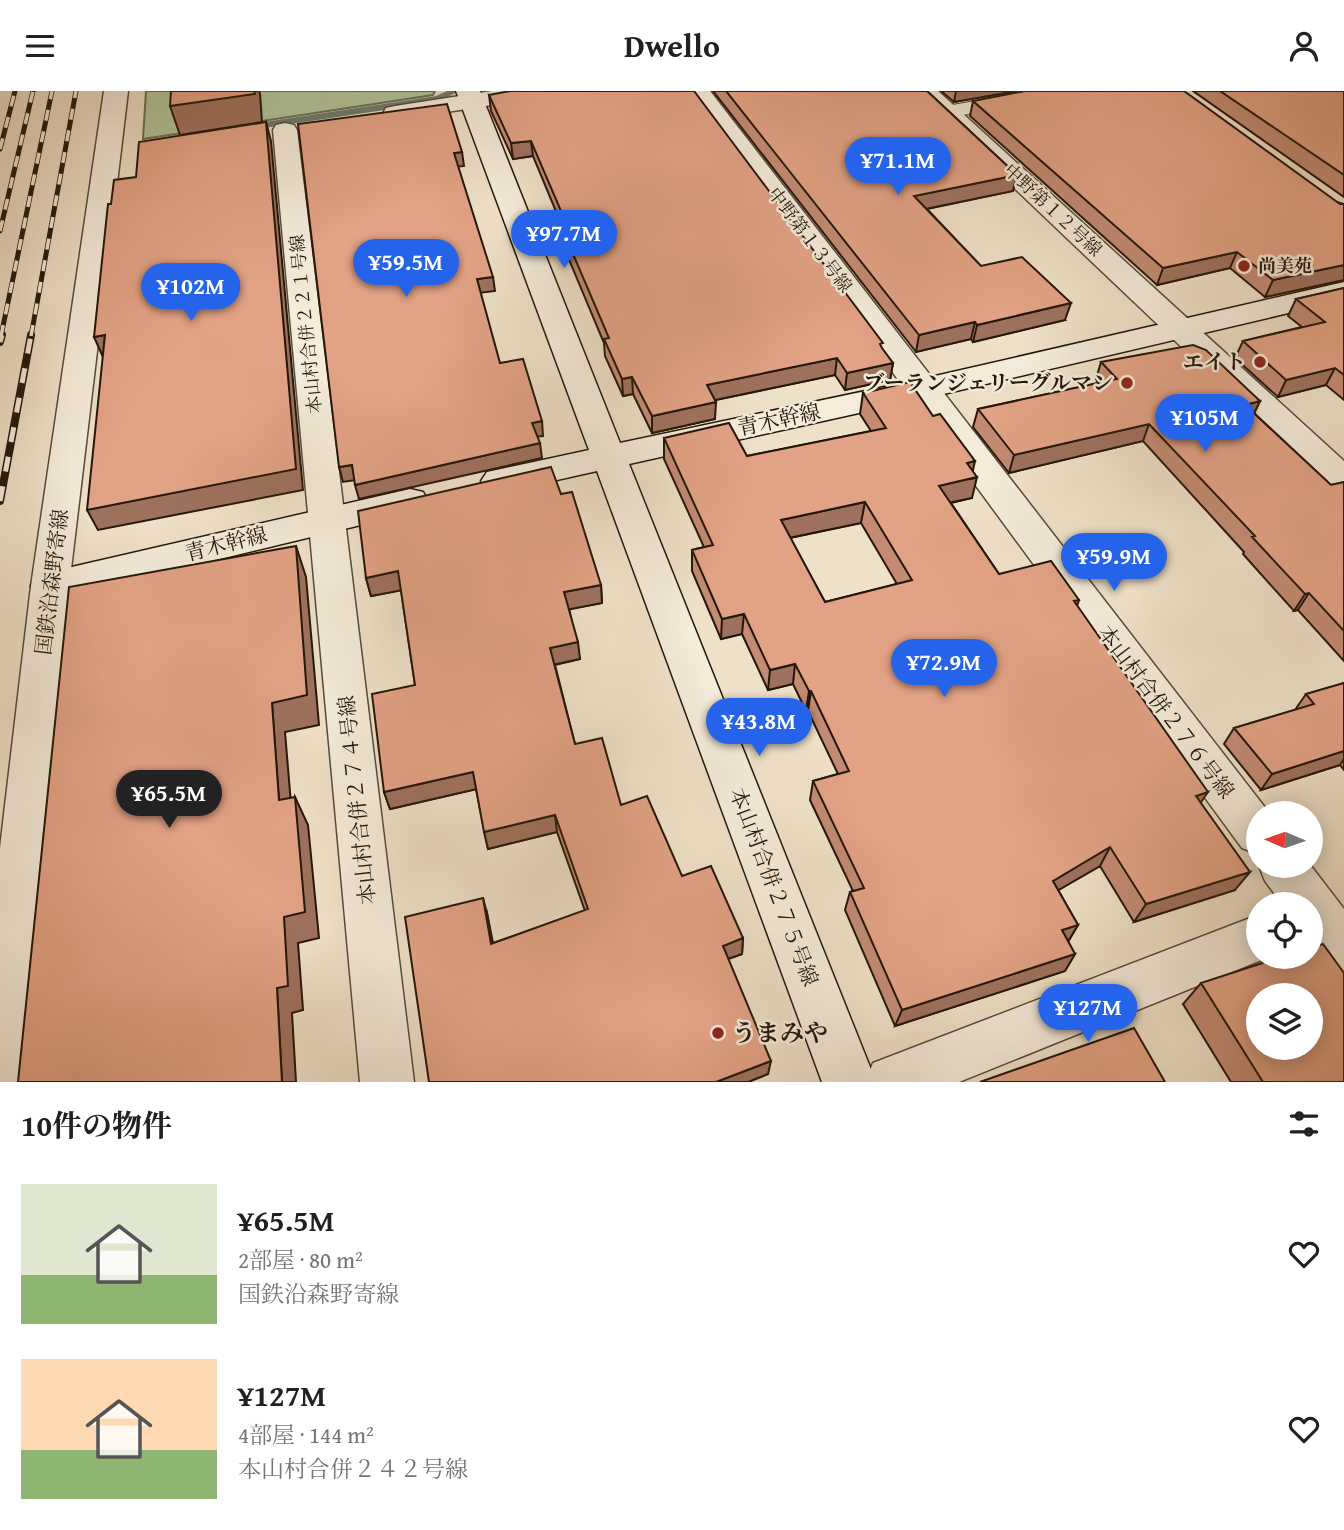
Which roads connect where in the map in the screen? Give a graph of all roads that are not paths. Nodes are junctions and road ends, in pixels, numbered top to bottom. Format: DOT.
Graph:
graph roads {
  1 [pos="116,91"];
  2 [pos="538,91"];
  3 [pos="698,91"];
  4 [pos="925,91"];
  5 [pos="1062,91"];
  6 [pos="471,96"];
  7 [pos="947,111"];
  8 [pos="366,118"];
  9 [pos="285,130"];
  10 [pos="1344,291"];
  11 [pos="1181,329"];
  12 [pos="922,389"];
  13 [pos="608,457"];
  14 [pos="1344,481"];
  15 [pos="328,519"];
  16 [pos="50,586"];
  17 [pos="1246,818"];
  18 [pos="1293,879"];
  19 [pos="1329,921"];
  20 [pos="1246,943"];
  21 [pos="0,1075"];
  22 [pos="387,1082"];
  23 [pos="849,1082"];
  24 [pos="892,1082"];
  1 -- 16 [label="street, 国鉄沿森野寄線"];
  2 -- 6 [label="street"];
  3 -- 12 [label="street, 中野第１３号線"];
  4 -- 7 [label="street, 中野第１２号線"];
  5 -- 7 [label="lane"];
  6 -- 8 [label="street"];
  6 -- 13 [label="street, 本山村合併２７５号線"];
  7 -- 11 [label="street, 中野第１２号線"];
  9 -- 15 [label="street, 本山村合併２２１号線"];
  10 -- 11 [label="street, 青木幹線"];
  11 -- 12 [label="street, 青木幹線"];
  11 -- 14 [label="street, 中野第１２号線"];
  12 -- 13 [label="street, 青木幹線"];
  12 -- 17 [label="street, 本山村合併２７６号線"];
  13 -- 15 [label="street, 青木幹線"];
  13 -- 23 [label="street, 本山村合併２７５号線"];
  15 -- 16 [label="street, 青木幹線"];
  15 -- 22 [label="street, 本山村合併２７４号線"];
  16 -- 21 [label="street, 国鉄沿森野寄線"];
  18 -- 19 [label="street"];
  20 -- 24 [label="street"];
}
